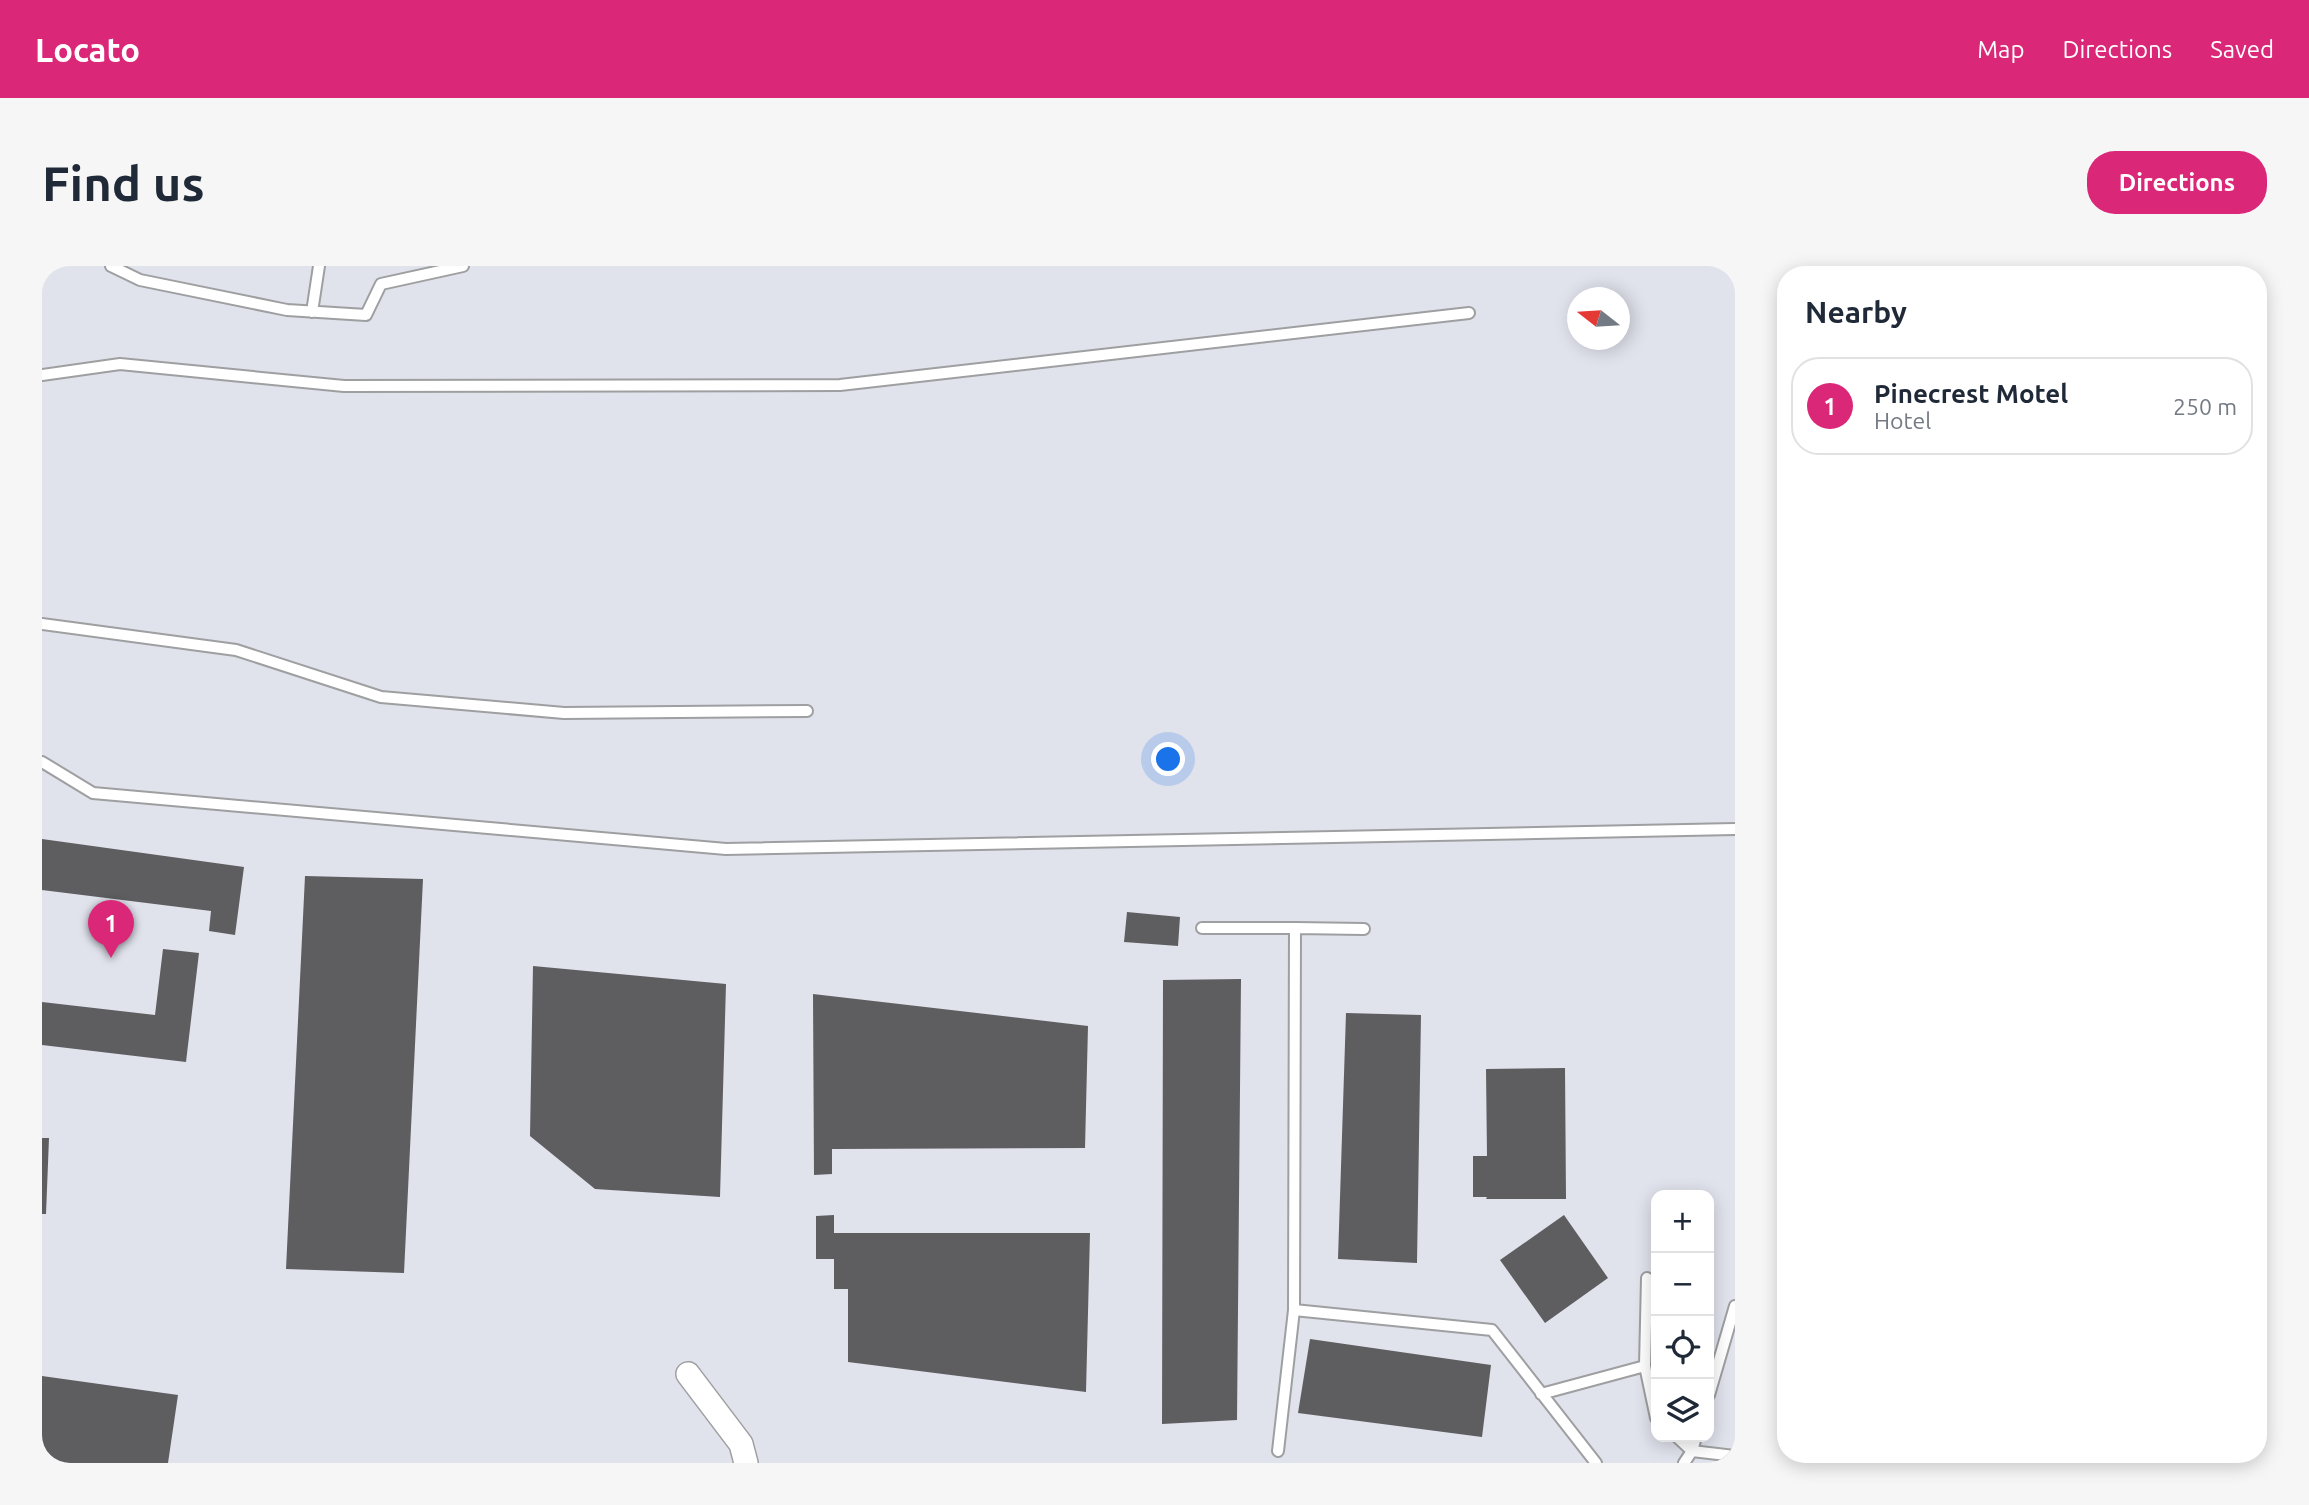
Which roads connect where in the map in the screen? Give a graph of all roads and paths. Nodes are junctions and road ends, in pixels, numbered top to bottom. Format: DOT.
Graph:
graph roads {
  1 [pos="111,266"];
  2 [pos="319,266"];
  3 [pos="463,266"];
  4 [pos="312,312"];
  5 [pos="1469,313"];
  6 [pos="42,375"];
  7 [pos="42,624"];
  8 [pos="807,711"];
  9 [pos="42,762"];
  10 [pos="1735,829"];
  11 [pos="1202,928"];
  12 [pos="1295,928"];
  13 [pos="1364,929"];
  14 [pos="1647,1278"];
  15 [pos="1735,1306"];
  16 [pos="1294,1310"];
  17 [pos="1645,1366"];
  18 [pos="688,1374"];
  19 [pos="1714,1379"];
  20 [pos="1541,1394"];
  21 [pos="1651,1394"];
  22 [pos="1682,1442"];
  23 [pos="1695,1442"];
  24 [pos="1278,1451"];
  25 [pos="1692,1451"];
  26 [pos="1735,1457"];
  27 [pos="746,1463"];
  28 [pos="1596,1463"];
  29 [pos="1684,1463"];
  1 -- 4 [label="lane"];
  2 -- 4 [label="lane"];
  3 -- 4 [label="lane"];
  5 -- 6 [label="lane"];
  7 -- 8 [label="lane"];
  9 -- 10 [label="lane"];
  11 -- 12 [label="lane"];
  12 -- 13 [label="lane"];
  12 -- 16 [label="lane"];
  14 -- 17 [label="lane"];
  15 -- 19 [label="lane"];
  16 -- 20 [label="lane"];
  16 -- 24 [label="lane"];
  17 -- 20 [label="lane"];
  17 -- 21 [label="lane"];
  18 -- 27 [label="street"];
  20 -- 28 [label="lane"];
  22 -- 25 [label="lane"];
  23 -- 25 [label="lane"];
  25 -- 26 [label="lane"];
  25 -- 29 [label="lane"];
}
